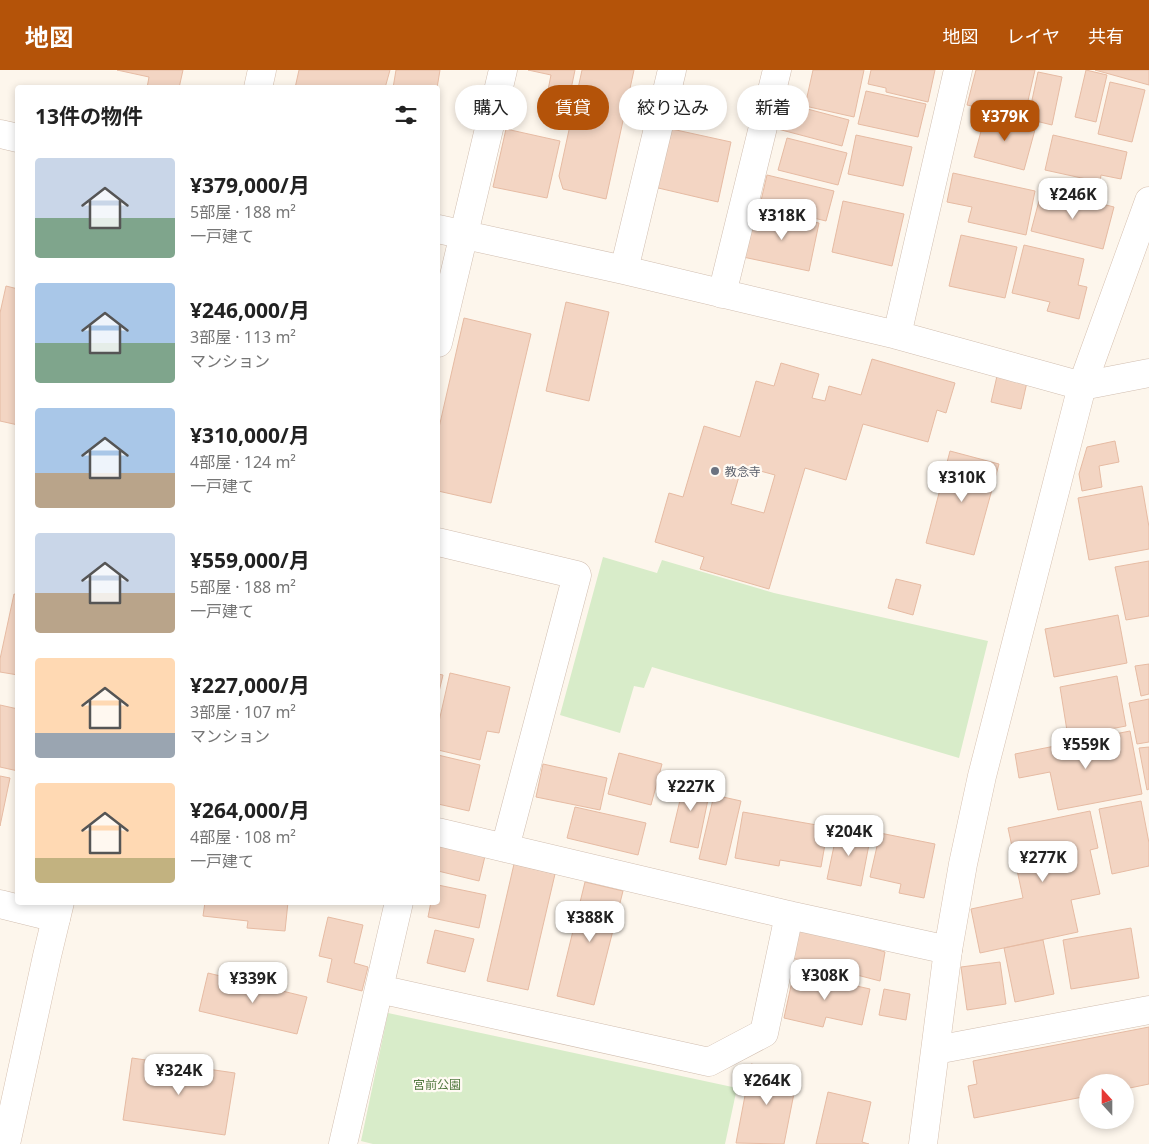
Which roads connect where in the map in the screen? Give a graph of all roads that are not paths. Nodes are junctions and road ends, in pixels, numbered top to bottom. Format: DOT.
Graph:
graph roads {
  1 [pos="262,70"];
  2 [pos="504,70"];
  3 [pos="672,70"];
  4 [pos="777,70"];
  5 [pos="958,70"];
  6 [pos="259,85"];
  7 [pos="0,134"];
  8 [pos="15,137"];
  9 [pos="1149,201"];
  10 [pos="450,232"];
  11 [pos="624,270"];
  12 [pos="722,294"];
  13 [pos="440,324"];
  14 [pos="897,336"];
  15 [pos="1149,373"];
  16 [pos="1082,386"];
  17 [pos="440,542"];
  18 [pos="440,832"];
  19 [pos="505,848"];
  20 [pos="0,904"];
  21 [pos="397,905"];
  22 [pos="58,910"];
  23 [pos="789,915"];
  24 [pos="948,950"];
  25 [pos="379,990"];
  26 [pos="1149,1010"];
  27 [pos="936,1050"];
  28 [pos="6,1144"];
  29 [pos="343,1144"];
  30 [pos="923,1144"];
  1 -- 6 [label="street"];
  2 -- 10 [label="street"];
  3 -- 11 [label="street"];
  4 -- 12 [label="street"];
  5 -- 14 [label="street"];
  7 -- 8 [label="street"];
  9 -- 16 [label="street"];
  10 -- 11 [label="street"];
  10 -- 13 [label="street"];
  11 -- 12 [label="street"];
  12 -- 14 [label="street"];
  14 -- 16 [label="street"];
  15 -- 16 [label="street"];
  16 -- 24 [label="street"];
  17 -- 19 [label="street"];
  18 -- 19 [label="street"];
  19 -- 23 [label="street"];
  20 -- 22 [label="street"];
  21 -- 25 [label="street"];
  22 -- 28 [label="street"];
  23 -- 24 [label="street"];
  23 -- 25 [label="street"];
  24 -- 27 [label="street"];
  25 -- 29 [label="street"];
  26 -- 27 [label="street"];
  27 -- 30 [label="street"];
}
